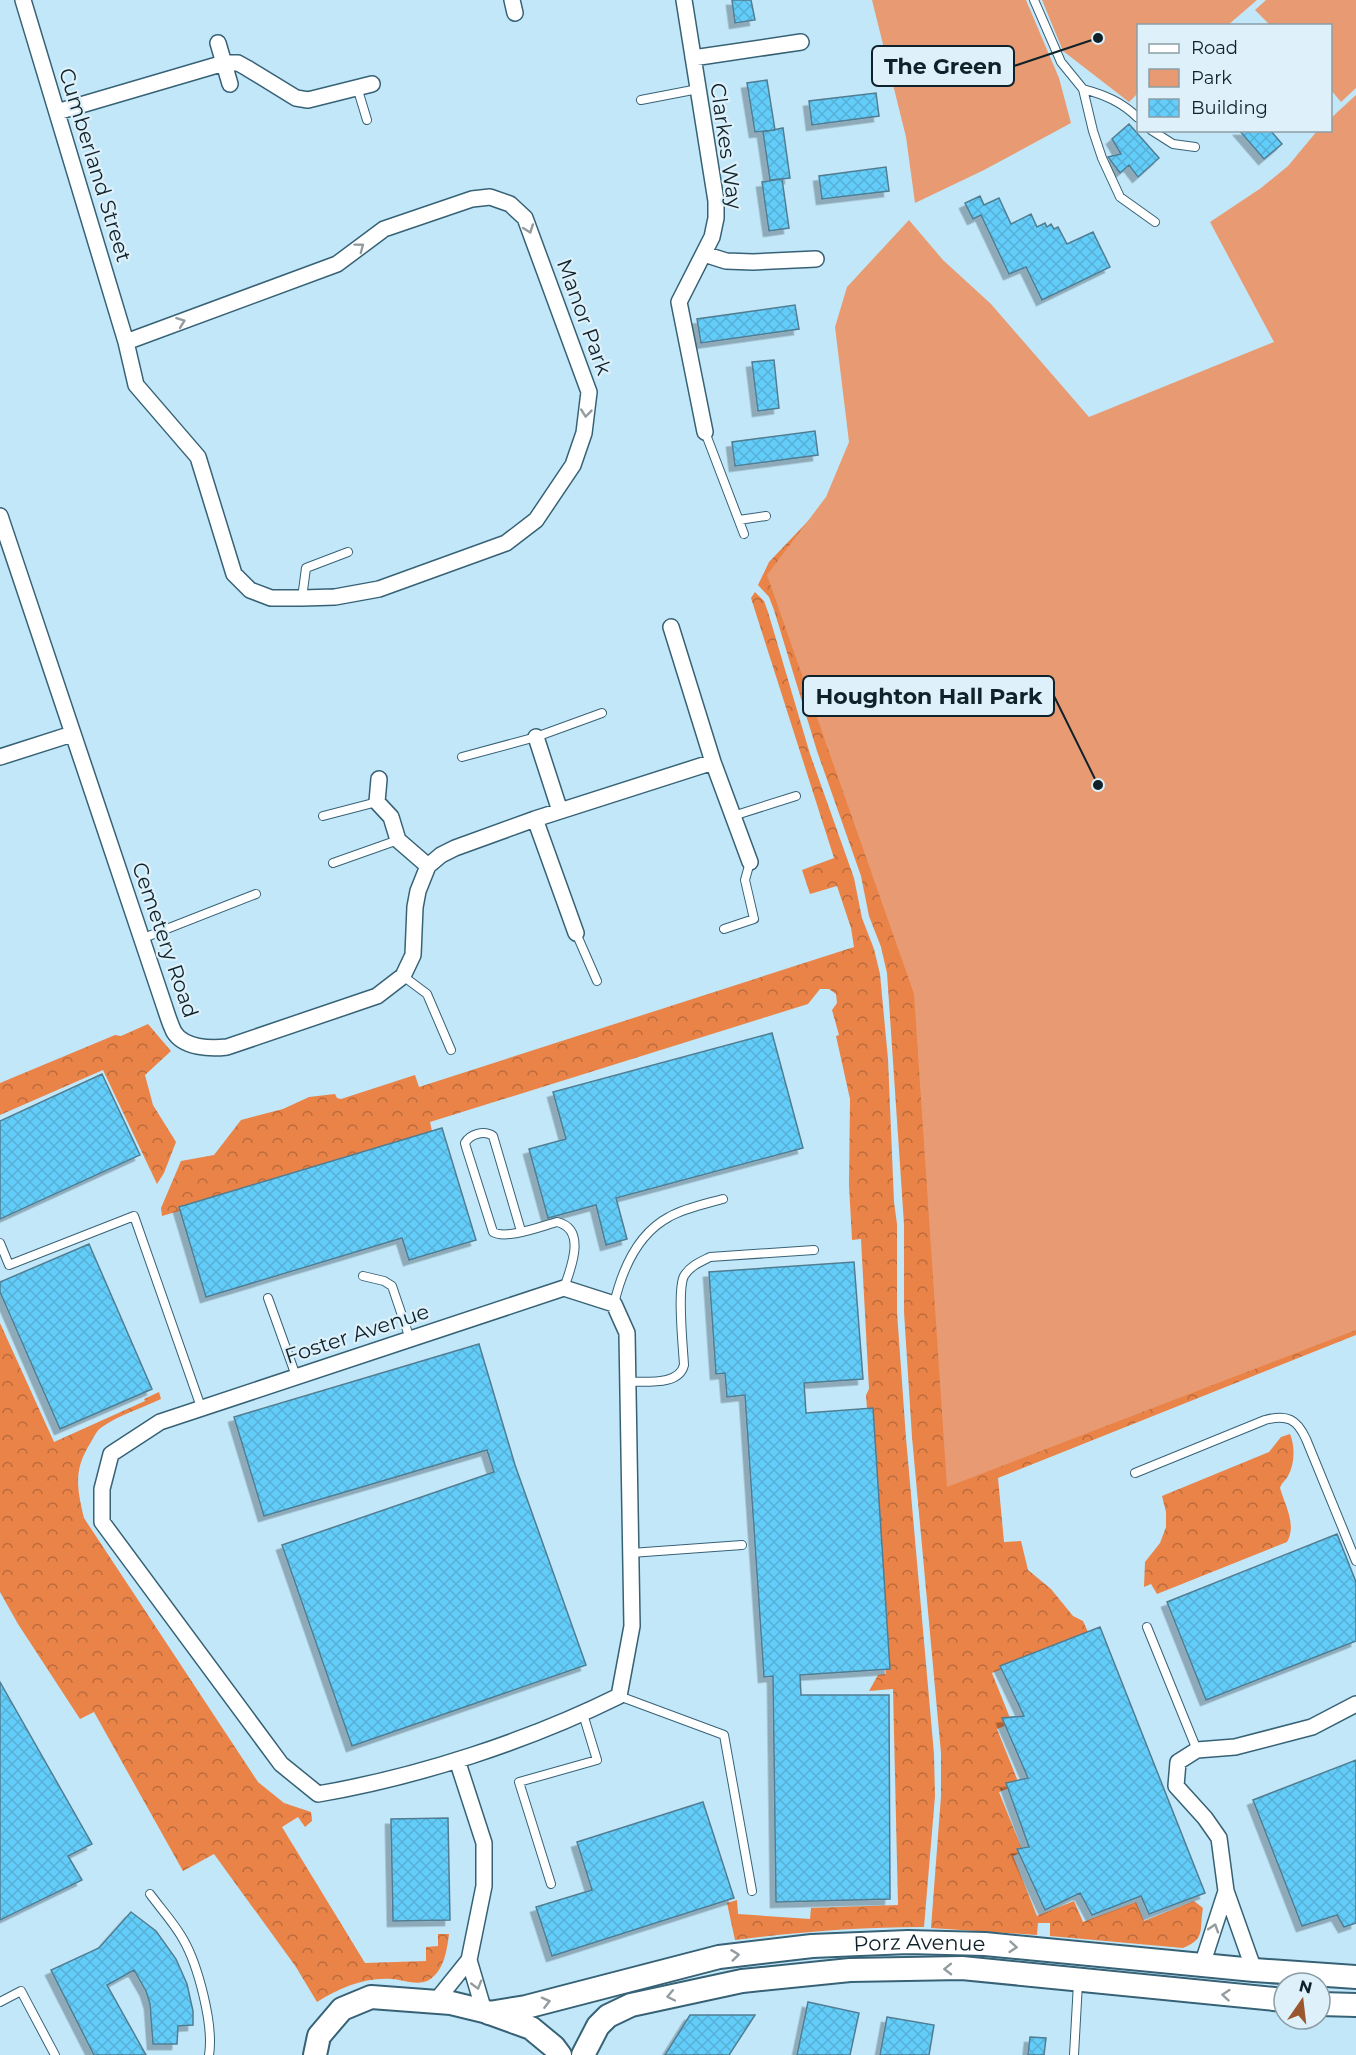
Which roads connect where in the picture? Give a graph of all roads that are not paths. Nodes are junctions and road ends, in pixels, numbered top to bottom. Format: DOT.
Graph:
graph roads {
  1 [pos="23,0"];
  2 [pos="684,0"];
  3 [pos="1034,0"];
  4 [pos="801,42"];
  5 [pos="218,43"];
  6 [pos="693,58"];
  7 [pos="224,63"];
  8 [pos="230,84"];
  9 [pos="372,84"];
  10 [pos="357,87"];
  11 [pos="1083,89"];
  12 [pos="698,90"];
  13 [pos="641,100"];
  14 [pos="57,112"];
  15 [pos="1137,117"];
  16 [pos="367,120"];
  17 [pos="1154,132"];
  18 [pos="1194,147"];
  19 [pos="1155,222"];
  20 [pos="704,254"];
  21 [pos="816,259"];
  22 [pos="126,342"];
  23 [pos="705,432"];
  24 [pos="0,516"];
  25 [pos="766,516"];
  26 [pos="739,520"];
  27 [pos="744,534"];
  28 [pos="348,552"];
  29 [pos="302,598"];
  30 [pos="671,627"];
  31 [pos="602,712"];
  32 [pos="72,734"];
  33 [pos="536,738"];
  34 [pos="0,757"];
  35 [pos="462,757"];
  36 [pos="713,762"];
  37 [pos="378,779"];
  38 [pos="796,796"];
  39 [pos="377,802"];
  40 [pos="560,811"];
  41 [pos="323,816"];
  42 [pos="733,816"];
  43 [pos="535,819"];
  44 [pos="398,840"];
  45 [pos="750,861"];
  46 [pos="333,863"];
  47 [pos="429,866"];
  48 [pos="256,894"];
  49 [pos="724,929"];
  50 [pos="576,933"];
  51 [pos="141,939"];
  52 [pos="403,976"];
  53 [pos="597,981"];
  54 [pos="451,1050"];
  55 [pos="723,1198"];
  56 [pos="521,1231"];
  57 [pos="0,1244"];
  58 [pos="814,1250"];
  59 [pos="363,1276"];
  60 [pos="564,1288"];
  61 [pos="268,1298"];
  62 [pos="614,1304"];
  63 [pos="410,1339"];
  64 [pos="296,1376"];
  65 [pos="628,1382"];
  66 [pos="201,1407"];
  67 [pos="1135,1473"];
  68 [pos="742,1545"];
  69 [pos="631,1553"];
  70 [pos="1356,1561"];
  71 [pos="1147,1627"];
  72 [pos="619,1696"];
  73 [pos="1356,1704"];
  74 [pos="583,1714"];
  75 [pos="1197,1750"];
  76 [pos="457,1760"];
  77 [pos="551,1884"];
  78 [pos="752,1891"];
  79 [pos="1226,1891"];
  80 [pos="150,1894"];
  81 [pos="469,1960"];
  82 [pos="1202,1965"];
  83 [pos="1254,1970"];
  84 [pos="1356,1977"];
  85 [pos="1078,1981"];
  86 [pos="1272,1999"];
  87 [pos="436,2001"];
  88 [pos="0,2002"];
  89 [pos="1332,2004"];
  90 [pos="1356,2005"];
  91 [pos="486,2012"];
  92 [pos="55,2055"];
  93 [pos="209,2055"];
  94 [pos="315,2055"];
  95 [pos="560,2055"];
  96 [pos="583,2055"];
  97 [pos="1074,2055"];
  1 -- 14 [label="street, Cumberland Street"];
  2 -- 6 [label="street, Clarkes Way"];
  3 -- 11 [label="lane"];
  4 -- 6 [label="street"];
  5 -- 7 [label="street"];
  6 -- 12 [label="street, Clarkes Way"];
  7 -- 8 [label="street"];
  7 -- 10 [label="street"];
  7 -- 14 [label="street"];
  9 -- 10 [label="street"];
  10 -- 16 [label="lane"];
  11 -- 15 [label="lane"];
  11 -- 19 [label="lane"];
  12 -- 13 [label="lane"];
  12 -- 20 [label="street, Clarkes Way"];
  14 -- 22 [label="street, Cumberland Street"];
  17 -- 18 [label="lane"];
  20 -- 21 [label="street"];
  20 -- 23 [label="street, Clarkes Way"];
  22 -- 29 [label="street, Manor Park"];
  22 -- 29 [label="street, Manor Park, one-way"];
  23 -- 26 [label="lane"];
  24 -- 32 [label="street, Cemetery Road"];
  25 -- 26 [label="lane"];
  26 -- 27 [label="lane"];
  28 -- 29 [label="lane"];
  30 -- 36 [label="street"];
  31 -- 33 [label="lane"];
  32 -- 34 [label="street"];
  32 -- 51 [label="street, Cemetery Road"];
  33 -- 35 [label="lane"];
  33 -- 40 [label="street"];
  36 -- 40 [label="street"];
  36 -- 42 [label="street"];
  37 -- 39 [label="street"];
  38 -- 42 [label="lane"];
  39 -- 41 [label="lane"];
  39 -- 44 [label="street"];
  40 -- 43 [label="street"];
  42 -- 45 [label="street"];
  43 -- 47 [label="street"];
  43 -- 50 [label="street"];
  44 -- 46 [label="lane"];
  44 -- 47 [label="street"];
  45 -- 49 [label="lane"];
  47 -- 52 [label="street"];
  48 -- 51 [label="lane"];
  50 -- 53 [label="lane"];
  51 -- 52 [label="street, Cemetery Road"];
  52 -- 54 [label="lane"];
  55 -- 62 [label="lane"];
  56 -- 56 [label="lane"];
  56 -- 60 [label="lane"];
  57 -- 66 [label="lane"];
  58 -- 65 [label="lane"];
  59 -- 63 [label="lane"];
  60 -- 62 [label="street"];
  60 -- 63 [label="street, Foster Avenue"];
  61 -- 64 [label="lane"];
  62 -- 65 [label="street"];
  63 -- 64 [label="street, Foster Avenue"];
  64 -- 66 [label="street, Foster Avenue"];
  65 -- 69 [label="street"];
  66 -- 76 [label="street, Foster Avenue"];
  67 -- 70 [label="lane"];
  68 -- 69 [label="lane"];
  69 -- 72 [label="street"];
  71 -- 75 [label="lane"];
  72 -- 74 [label="street, Foster Avenue"];
  72 -- 78 [label="lane"];
  73 -- 75 [label="street"];
  74 -- 76 [label="street, Foster Avenue"];
  74 -- 77 [label="lane"];
  75 -- 79 [label="street"];
  76 -- 81 [label="street"];
  82 -- 79 [label="street, one-way"];
  79 -- 83 [label="street"];
  80 -- 93 [label="lane"];
  81 -- 87 [label="street"];
  81 -- 91 [label="street, one-way"];
  82 -- 83 [label="main road, Porz Avenue"];
  91 -- 82 [label="main road, Porz Avenue, one-way"];
  83 -- 84 [label="main road, Porz Avenue"];
  86 -- 85 [label="main road, Porz Avenue, one-way"];
  85 -- 96 [label="main road, Porz Avenue, one-way"];
  85 -- 97 [label="lane"];
  87 -- 91 [label="main road"];
  87 -- 94 [label="main road"];
  88 -- 92 [label="lane"];
  89 -- 90 [label="main road"];
  91 -- 95 [label="main road"];
}
